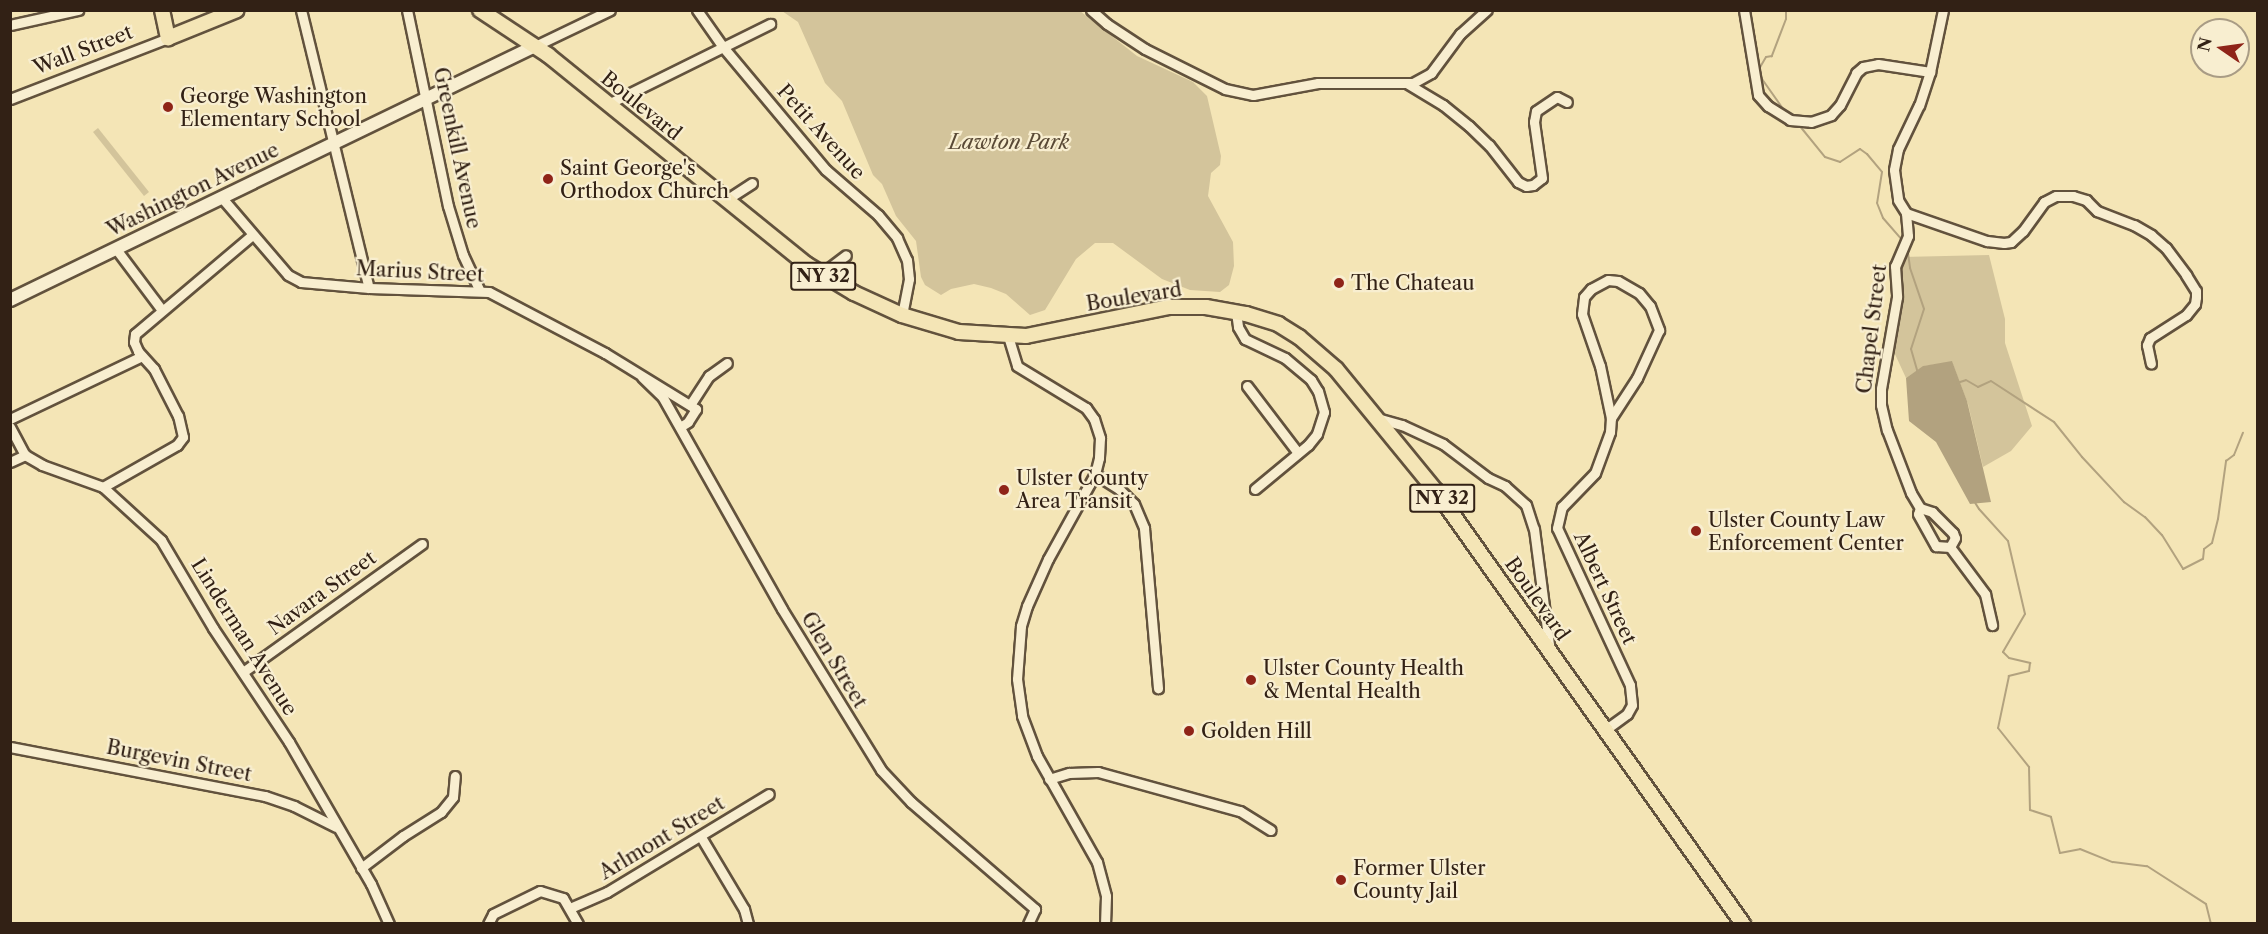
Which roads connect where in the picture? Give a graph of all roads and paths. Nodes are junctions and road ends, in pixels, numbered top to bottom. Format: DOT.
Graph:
graph roads {
  1 [pos="78,10"];
  2 [pos="162,10"];
  3 [pos="237,10"];
  4 [pos="301,10"];
  5 [pos="407,10"];
  6 [pos="480,10"];
  7 [pos="610,10"];
  8 [pos="697,10"];
  9 [pos="1091,10"];
  10 [pos="1487,10"];
  11 [pos="1744,10"];
  12 [pos="1942,10"];
  13 [pos="770,24"];
  14 [pos="10,25"];
  15 [pos="168,38"];
  16 [pos="535,46"];
  17 [pos="723,47"];
  18 [pos="1930,72"];
  19 [pos="1408,84"];
  20 [pos="10,99"];
  21 [pos="425,99"];
  22 [pos="1568,102"];
  23 [pos="608,104"];
  24 [pos="333,144"];
  25 [pos="752,183"];
  26 [pos="222,198"];
  27 [pos="726,200"];
  28 [pos="1906,213"];
  29 [pos="252,235"];
  30 [pos="116,249"];
  31 [pos="846,255"];
  32 [pos="821,274"];
  33 [pos="369,288"];
  34 [pos="479,290"];
  35 [pos="10,300"];
  36 [pos="161,309"];
  37 [pos="1236,312"];
  38 [pos="902,315"];
  39 [pos="1008,336"];
  40 [pos="142,356"];
  41 [pos="727,363"];
  42 [pos="2151,364"];
  43 [pos="642,376"];
  44 [pos="1247,386"];
  45 [pos="693,407"];
  46 [pos="1377,418"];
  47 [pos="1611,418"];
  48 [pos="10,419"];
  49 [pos="10,427"];
  50 [pos="680,427"];
  51 [pos="1298,453"];
  52 [pos="25,455"];
  53 [pos="10,462"];
  54 [pos="1095,474"];
  55 [pos="103,487"];
  56 [pos="1255,489"];
  57 [pos="1920,508"];
  58 [pos="422,544"];
  59 [pos="1950,547"];
  60 [pos="1992,625"];
  61 [pos="1550,652"];
  62 [pos="243,672"];
  63 [pos="1158,688"];
  64 [pos="1605,730"];
  65 [pos="10,747"];
  66 [pos="455,776"];
  67 [pos="1048,779"];
  68 [pos="769,794"];
  69 [pos="336,828"];
  70 [pos="1270,830"];
  71 [pos="701,837"];
  72 [pos="361,867"];
  73 [pos="570,908"];
  74 [pos="389,924"];
  75 [pos="488,924"];
  76 [pos="578,924"];
  77 [pos="748,924"];
  78 [pos="1028,924"];
  79 [pos="1105,924"];
  80 [pos="1743,924"];
  1 -- 14 [label="street"];
  2 -- 15 [label="main road"];
  3 -- 15 [label="main road, Wall Street"];
  4 -- 24 [label="street"];
  5 -- 21 [label="street, Greenkill Avenue"];
  6 -- 16 [label="main road, Boulevard / NY 32"];
  7 -- 16 [label="street"];
  8 -- 17 [label="street, Petit Avenue"];
  9 -- 19 [label="street"];
  10 -- 19 [label="street"];
  11 -- 18 [label="street"];
  12 -- 18 [label="street, Chapel Street"];
  13 -- 17 [label="street"];
  15 -- 20 [label="street, Wall Street"];
  16 -- 21 [label="main road, Washington Avenue"];
  16 -- 23 [label="main road, Boulevard / NY 32"];
  17 -- 23 [label="street"];
  17 -- 38 [label="street, Petit Avenue"];
  18 -- 28 [label="street, Chapel Street"];
  19 -- 22 [label="street"];
  21 -- 24 [label="main road, Washington Avenue"];
  21 -- 34 [label="street, Greenkill Avenue"];
  23 -- 27 [label="main road, Boulevard / NY 32"];
  24 -- 26 [label="main road, Washington Avenue"];
  24 -- 33 [label="street"];
  25 -- 27 [label="street"];
  26 -- 29 [label="street, Marius Street"];
  26 -- 30 [label="main road, Washington Avenue"];
  27 -- 32 [label="main road, Boulevard / NY 32"];
  28 -- 42 [label="street"];
  28 -- 57 [label="street, Chapel Street"];
  29 -- 33 [label="street, Marius Street"];
  29 -- 36 [label="street"];
  30 -- 35 [label="main road, Washington Avenue"];
  30 -- 36 [label="street"];
  31 -- 32 [label="street"];
  32 -- 38 [label="main road, Boulevard / NY 32"];
  33 -- 34 [label="street, Marius Street"];
  34 -- 43 [label="street, Marius Street"];
  36 -- 40 [label="street"];
  37 -- 39 [label="main road, Boulevard / NY 32"];
  37 -- 46 [label="main road, Boulevard / NY 32"];
  37 -- 51 [label="street"];
  38 -- 39 [label="main road, Boulevard / NY 32"];
  39 -- 54 [label="street"];
  40 -- 48 [label="street"];
  40 -- 55 [label="street"];
  41 -- 45 [label="street"];
  43 -- 45 [label="street, Marius Street"];
  43 -- 50 [label="street, Glen Street"];
  44 -- 51 [label="street"];
  45 -- 50 [label="street"];
  46 -- 61 [label="main road, Boulevard / NY 32"];
  46 -- 61 [label="street"];
  47 -- 47 [label="street, Albert Street"];
  47 -- 64 [label="street, Albert Street"];
  49 -- 52 [label="street"];
  50 -- 78 [label="street, Glen Street"];
  51 -- 56 [label="street"];
  52 -- 53 [label="street"];
  52 -- 55 [label="street, Linderman Avenue"];
  54 -- 63 [label="street"];
  54 -- 67 [label="street"];
  55 -- 62 [label="street, Linderman Avenue"];
  57 -- 59 [label="street, Chapel Street"];
  57 -- 59 [label="street"];
  58 -- 62 [label="street, Navara Street"];
  59 -- 60 [label="street"];
  61 -- 64 [label="main road, Boulevard / NY 32"];
  62 -- 69 [label="street, Linderman Avenue"];
  64 -- 80 [label="main road, Boulevard / NY 32"];
  65 -- 69 [label="street, Burgevin Street"];
  66 -- 72 [label="street"];
  67 -- 70 [label="street"];
  67 -- 79 [label="street"];
  68 -- 71 [label="street, Arlmont Street"];
  69 -- 72 [label="street, Linderman Avenue"];
  71 -- 73 [label="street, Arlmont Street"];
  71 -- 77 [label="street"];
  72 -- 74 [label="street, Linderman Avenue"];
  73 -- 75 [label="street"];
  73 -- 76 [label="street"];
}
